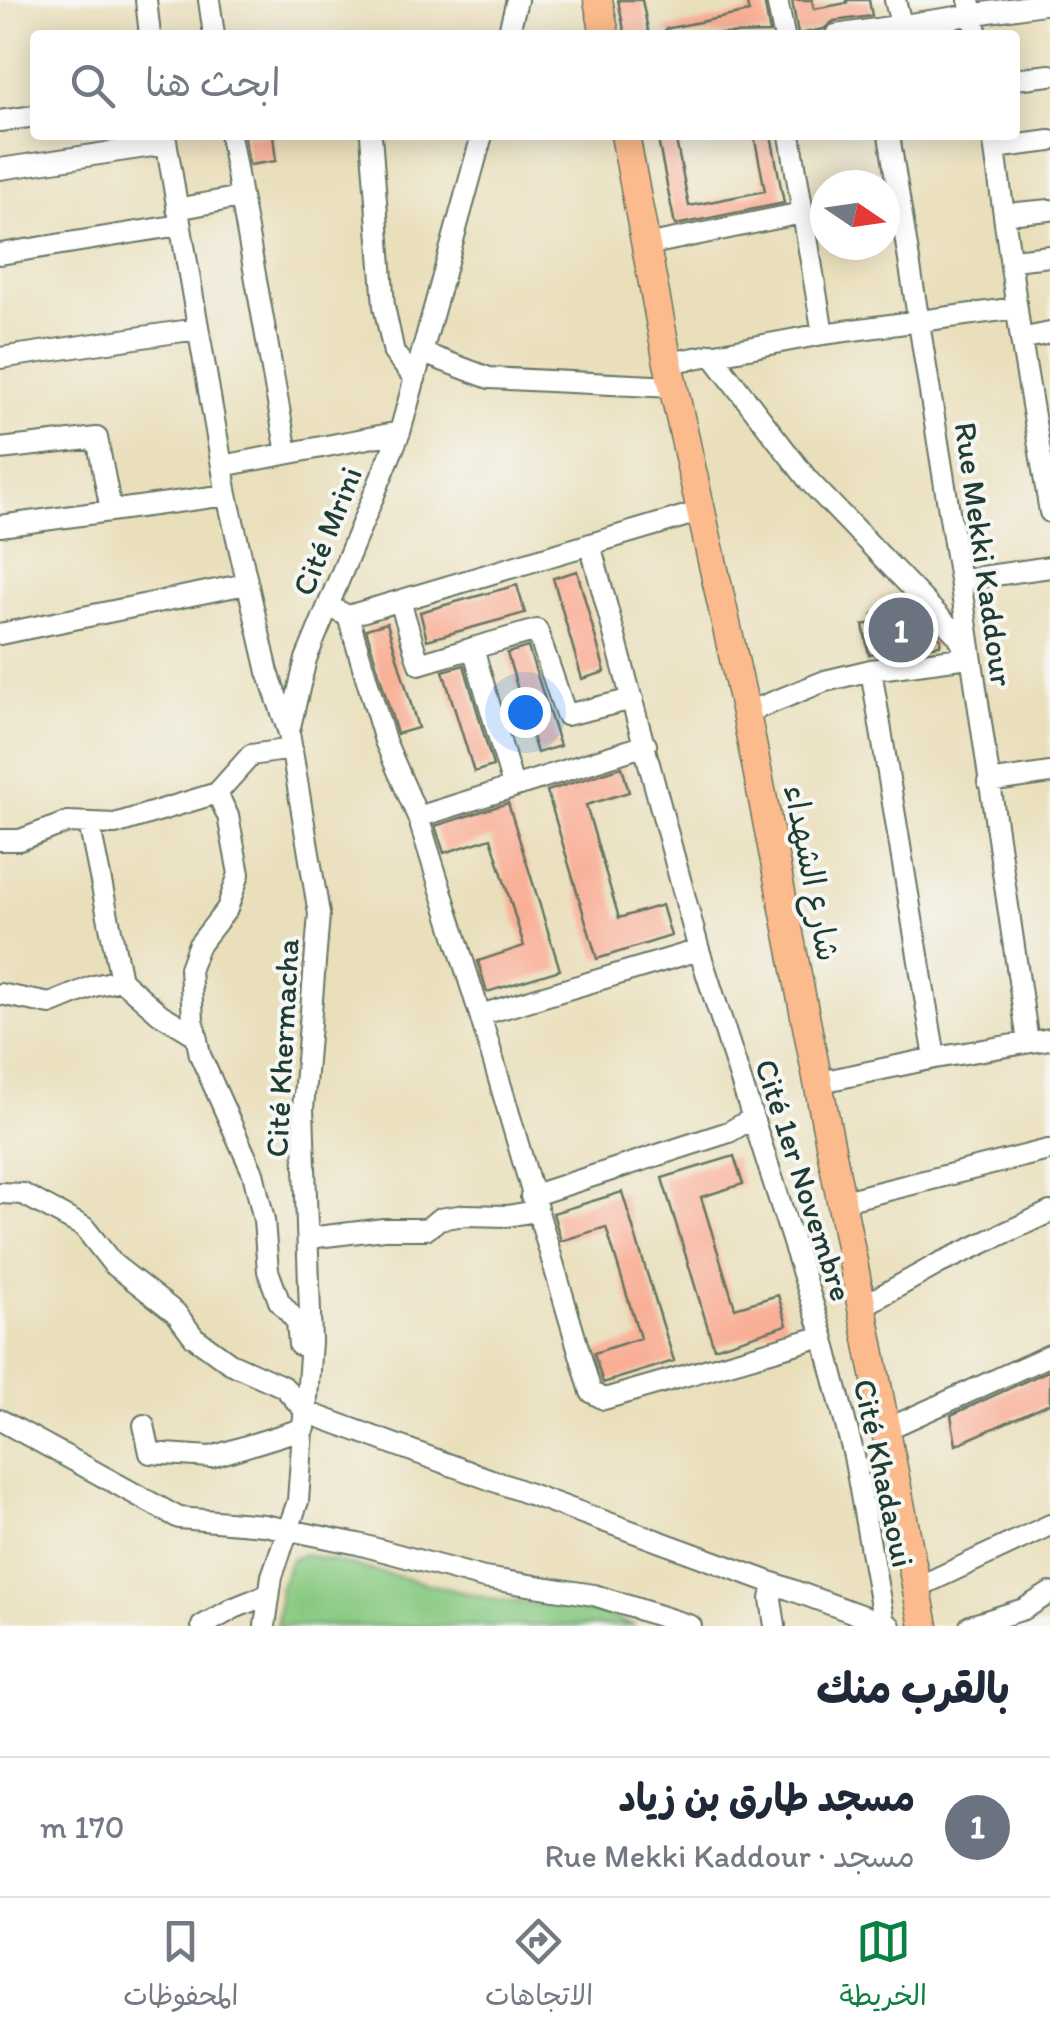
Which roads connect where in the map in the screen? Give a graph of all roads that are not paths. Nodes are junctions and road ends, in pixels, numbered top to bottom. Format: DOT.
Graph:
graph roads {
  1 [pos="146,0"];
  2 [pos="209,0"];
  3 [pos="517,0"];
  4 [pos="598,0"];
  5 [pos="777,0"];
  6 [pos="895,0"];
  7 [pos="1050,3"];
  8 [pos="973,17"];
  9 [pos="901,24"];
  10 [pos="149,30"];
  11 [pos="213,30"];
  12 [pos="509,30"];
  13 [pos="604,30"];
  14 [pos="783,30"];
  15 [pos="880,30"];
  16 [pos="1050,75"];
  17 [pos="1020,78"];
  18 [pos="30,117"];
  19 [pos="0,121"];
  20 [pos="166,140"];
  21 [pos="231,140"];
  22 [pos="371,140"];
  23 [pos="481,140"];
  24 [pos="626,140"];
  25 [pos="791,140"];
  26 [pos="890,140"];
  27 [pos="1050,141"];
  28 [pos="994,142"];
  29 [pos="0,169"];
  30 [pos="240,197"];
  31 [pos="1050,210"];
  32 [pos="802,213"];
  33 [pos="1006,214"];
  34 [pos="179,217"];
  35 [pos="646,246"];
  36 [pos="0,254"];
  37 [pos="1050,256"];
  38 [pos="1012,260"];
  39 [pos="1017,308"];
  40 [pos="918,320"];
  41 [pos="196,329"];
  42 [pos="1050,333"];
  43 [pos="823,334"];
  44 [pos="1021,339"];
  45 [pos="422,353"];
  46 [pos="710,354"];
  47 [pos="0,358"];
  48 [pos="671,375"];
  49 [pos="415,379"];
  50 [pos="1042,403"];
  51 [pos="400,432"];
  52 [pos="0,449"];
  53 [pos="288,453"];
  54 [pos="222,466"];
  55 [pos="1047,472"];
  56 [pos="227,495"];
  57 [pos="111,510"];
  58 [pos="702,511"];
  59 [pos="1050,512"];
  60 [pos="0,526"];
  61 [pos="590,544"];
  62 [pos="1050,567"];
  63 [pos="960,580"];
  64 [pos="246,584"];
  65 [pos="400,601"];
  66 [pos="338,611"];
  67 [pos="0,634"];
  68 [pos="473,648"];
  69 [pos="969,657"];
  70 [pos="871,670"];
  71 [pos="633,699"];
  72 [pos="746,713"];
  73 [pos="290,741"];
  74 [pos="646,746"];
  75 [pos="1050,773"];
  76 [pos="988,782"];
  77 [pos="513,786"];
  78 [pos="216,793"];
  79 [pos="418,817"];
  80 [pos="89,823"];
  81 [pos="0,840"];
  82 [pos="699,950"];
  83 [pos="121,980"];
  84 [pos="0,994"];
  85 [pos="480,1014"];
  86 [pos="196,1036"];
  87 [pos="1050,1040"];
  88 [pos="1028,1042"];
  89 [pos="935,1058"];
  90 [pos="816,1084"];
  91 [pos="753,1118"];
  92 [pos="1048,1150"];
  93 [pos="0,1193"];
  94 [pos="840,1202"];
  95 [pos="534,1203"];
  96 [pos="1050,1212"];
  97 [pos="309,1238"];
  98 [pos="860,1306"];
  99 [pos="822,1336"];
  100 [pos="1050,1355"];
  101 [pos="0,1420"];
  102 [pos="305,1420"];
  103 [pos="144,1424"];
  104 [pos="885,1430"];
  105 [pos="1050,1525"];
  106 [pos="290,1530"];
  107 [pos="774,1584"];
  108 [pos="916,1588"];
  109 [pos="1050,1593"];
  110 [pos="269,1594"];
  111 [pos="887,1625"];
  112 [pos="202,1626"];
  113 [pos="265,1626"];
  114 [pos="692,1626"];
  115 [pos="775,1626"];
  116 [pos="924,1626"];
  117 [pos="970,1626"];
  1 -- 10 [label="street"];
  2 -- 11 [label="street"];
  3 -- 12 [label="street"];
  4 -- 13 [label="main road"];
  5 -- 14 [label="street"];
  6 -- 9 [label="street"];
  7 -- 8 [label="street"];
  8 -- 9 [label="street"];
  9 -- 15 [label="street"];
  16 -- 17 [label="street"];
  18 -- 19 [label="street"];
  20 -- 29 [label="street, Cité Khermacha"];
  20 -- 34 [label="street, Cité Khermacha"];
  21 -- 30 [label="street"];
  22 -- 49 [label="street"];
  23 -- 45 [label="street, Cité Mrini"];
  24 -- 35 [label="main road, شارع الشهداء"];
  25 -- 32 [label="street"];
  26 -- 40 [label="street, Rue Mekki Kaddour"];
  27 -- 28 [label="street"];
  28 -- 33 [label="street"];
  30 -- 34 [label="street"];
  30 -- 53 [label="street"];
  31 -- 33 [label="street"];
  32 -- 35 [label="street"];
  32 -- 43 [label="street"];
  33 -- 38 [label="street"];
  34 -- 36 [label="street"];
  34 -- 41 [label="street, Cité Khermacha"];
  35 -- 48 [label="main road, شارع الشهداء"];
  37 -- 38 [label="street"];
  38 -- 39 [label="street"];
  39 -- 40 [label="street"];
  39 -- 44 [label="street"];
  40 -- 43 [label="street"];
  40 -- 63 [label="street, Rue Mekki Kaddour"];
  41 -- 47 [label="street"];
  41 -- 54 [label="street, Cité Khermacha"];
  42 -- 44 [label="street"];
  43 -- 46 [label="street"];
  44 -- 50 [label="street"];
  45 -- 48 [label="street"];
  45 -- 49 [label="street, Cité Mrini"];
  46 -- 48 [label="street"];
  46 -- 69 [label="street"];
  48 -- 58 [label="main road, شارع الشهداء"];
  49 -- 51 [label="street, Cité Mrini"];
  50 -- 55 [label="street"];
  51 -- 53 [label="street"];
  51 -- 66 [label="street, Cité Mrini"];
  52 -- 57 [label="street"];
  53 -- 54 [label="street"];
  54 -- 56 [label="street, Cité Khermacha"];
  55 -- 59 [label="street"];
  56 -- 57 [label="street"];
  56 -- 64 [label="street, Cité Khermacha"];
  57 -- 60 [label="street"];
  58 -- 61 [label="street"];
  58 -- 72 [label="main road, شارع الشهداء"];
  61 -- 65 [label="street"];
  61 -- 71 [label="street, Cité 1er Novembre"];
  62 -- 63 [label="street"];
  63 -- 69 [label="street, Rue Mekki Kaddour"];
  64 -- 67 [label="street"];
  64 -- 73 [label="street, Cité Khermacha"];
  65 -- 66 [label="street"];
  65 -- 68 [label="street"];
  66 -- 73 [label="street, Cité Mrini"];
  66 -- 79 [label="street, Cité 1er Novembre"];
  68 -- 71 [label="street"];
  68 -- 77 [label="street"];
  69 -- 70 [label="street"];
  69 -- 76 [label="street, Rue Mekki Kaddour"];
  70 -- 72 [label="street"];
  70 -- 89 [label="street"];
  71 -- 74 [label="street, Cité 1er Novembre"];
  72 -- 90 [label="main road, شارع الشهداء"];
  73 -- 78 [label="street"];
  73 -- 97 [label="street, Cité Khermacha"];
  74 -- 77 [label="street"];
  74 -- 82 [label="street, Cité 1er Novembre"];
  75 -- 76 [label="street"];
  76 -- 88 [label="street, Rue Mekki Kaddour"];
  77 -- 79 [label="street"];
  78 -- 80 [label="street"];
  78 -- 86 [label="street, Cité Khermacha"];
  79 -- 85 [label="street, Cité 1er Novembre"];
  80 -- 81 [label="street"];
  80 -- 83 [label="street"];
  82 -- 85 [label="street"];
  82 -- 91 [label="street, Cité 1er Novembre"];
  83 -- 84 [label="street"];
  83 -- 86 [label="street"];
  85 -- 95 [label="street, Cité 1er Novembre"];
  86 -- 102 [label="street, Cité Khermacha"];
  87 -- 88 [label="street"];
  88 -- 89 [label="street"];
  89 -- 90 [label="street"];
  90 -- 94 [label="main road, شارع الشهداء"];
  91 -- 95 [label="street"];
  91 -- 99 [label="street, Cité 1er Novembre"];
  92 -- 94 [label="street"];
  93 -- 102 [label="street"];
  94 -- 98 [label="main road, شارع الشهداء"];
  95 -- 97 [label="street"];
  95 -- 99 [label="street, Cité 1er Novembre"];
  96 -- 98 [label="street"];
  97 -- 102 [label="street, Cité Khermacha"];
  98 -- 104 [label="main road, شارع الشهداء"];
  99 -- 111 [label="street, Cité Khadaoui"];
  100 -- 104 [label="street"];
  101 -- 106 [label="street"];
  102 -- 103 [label="street"];
  102 -- 106 [label="street"];
  102 -- 107 [label="street"];
  104 -- 108 [label="main road, شارع الشهداء"];
  105 -- 108 [label="street"];
  106 -- 110 [label="street"];
  106 -- 114 [label="street"];
  107 -- 111 [label="street"];
  107 -- 115 [label="street"];
  108 -- 116 [label="main road, شارع الشهداء"];
  109 -- 117 [label="street"];
  110 -- 112 [label="street"];
  110 -- 113 [label="street"];
}
